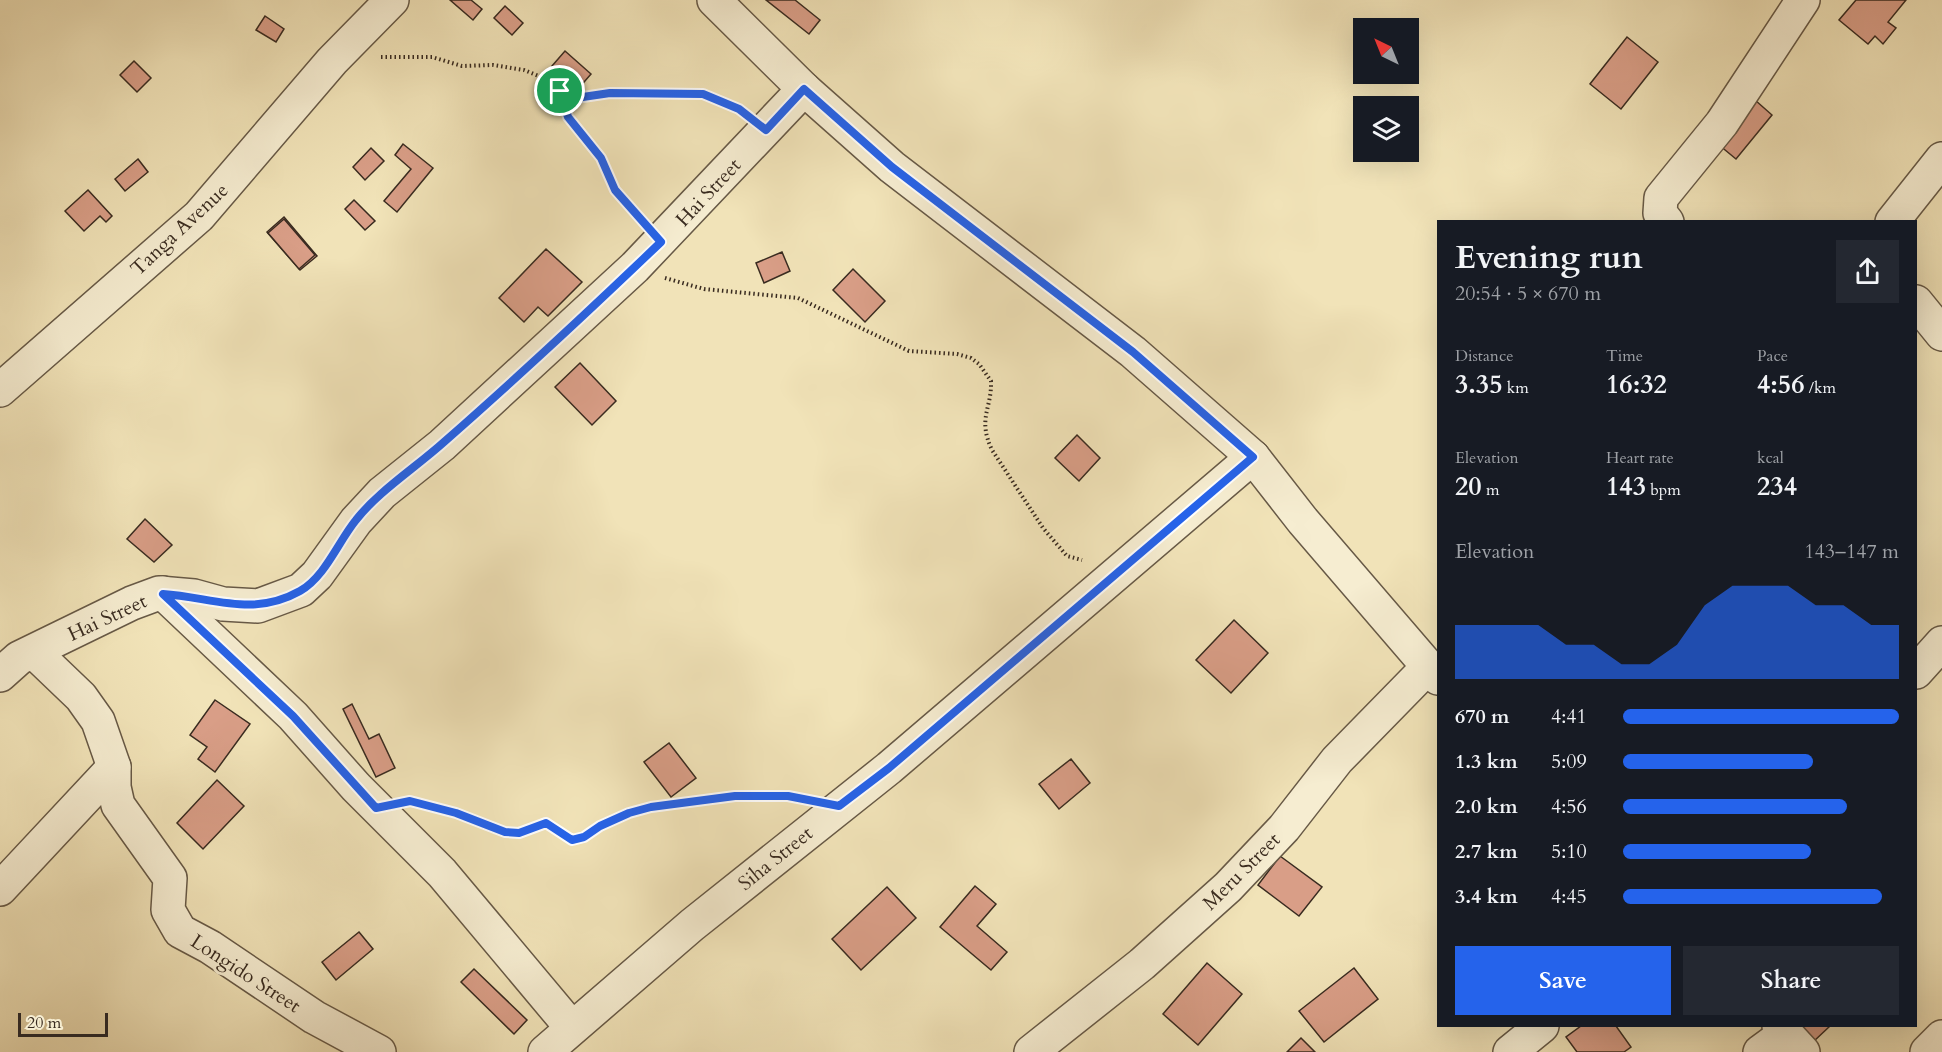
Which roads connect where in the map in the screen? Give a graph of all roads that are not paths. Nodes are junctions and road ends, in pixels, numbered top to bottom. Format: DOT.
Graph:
graph roads {
  1 [pos="392,0"];
  2 [pos="714,0"];
  3 [pos="1803,0"];
  4 [pos="804,89"];
  5 [pos="1942,159"];
  6 [pos="1665,220"];
  7 [pos="1894,220"];
  8 [pos="1917,303"];
  9 [pos="1942,334"];
  10 [pos="0,390"];
  11 [pos="1253,457"];
  12 [pos="163,594"];
  13 [pos="1942,643"];
  14 [pos="34,651"];
  15 [pos="1917,671"];
  16 [pos="1433,672"];
  17 [pos="0,675"];
  18 [pos="114,767"];
  19 [pos="0,889"];
  20 [pos="1541,1027"];
  21 [pos="572,1029"];
  22 [pos="1942,1037"];
  23 [pos="379,1052"];
  24 [pos="545,1052"];
  25 [pos="1031,1052"];
  26 [pos="1510,1052"];
  27 [pos="1927,1052"];
  1 -- 10 [label="street, Tanga Avenue"];
  2 -- 4 [label="street"];
  3 -- 6 [label="street"];
  4 -- 11 [label="street"];
  4 -- 12 [label="street, Hai Street"];
  5 -- 7 [label="street"];
  8 -- 9 [label="street"];
  11 -- 16 [label="street"];
  11 -- 21 [label="street, Siha Street"];
  12 -- 14 [label="street, Hai Street"];
  12 -- 21 [label="street"];
  13 -- 15 [label="street"];
  14 -- 17 [label="street, Hai Street"];
  14 -- 18 [label="street, Longido Street"];
  16 -- 25 [label="street, Meru Street"];
  18 -- 19 [label="street"];
  18 -- 23 [label="street, Longido Street"];
  20 -- 26 [label="street"];
  21 -- 24 [label="street, Siha Street"];
  22 -- 27 [label="street"];
}
